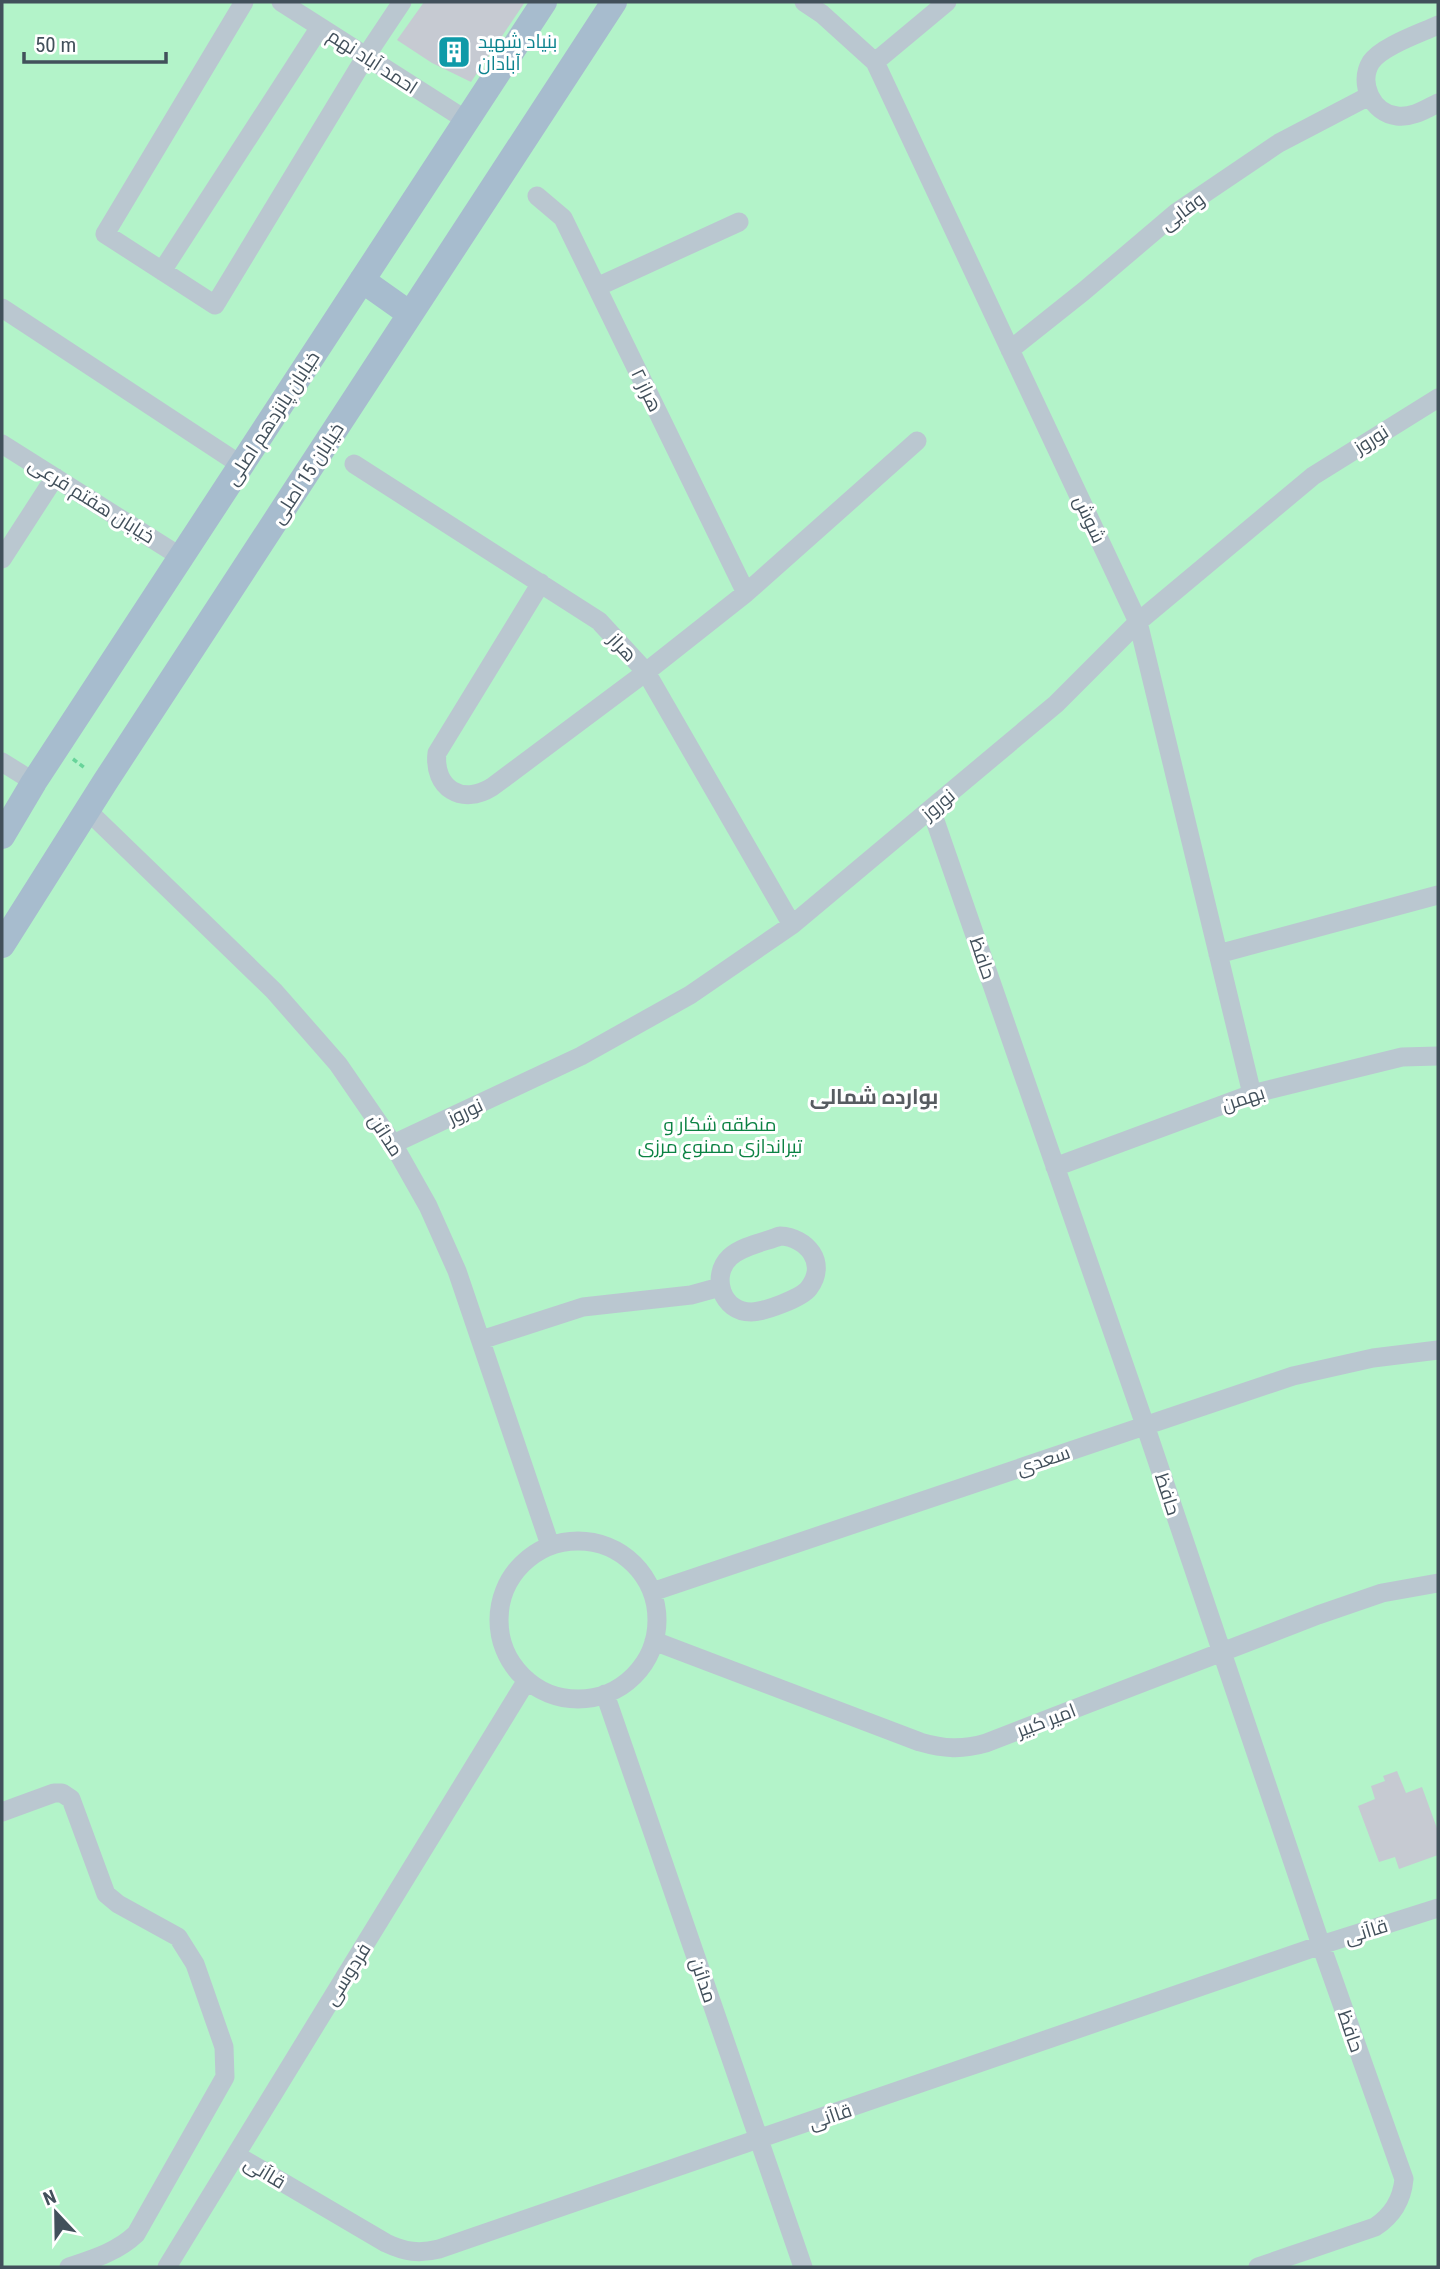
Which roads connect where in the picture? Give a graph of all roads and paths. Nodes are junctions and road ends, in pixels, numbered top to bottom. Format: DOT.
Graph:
graph roads {
  1 [pos="244,2"];
  2 [pos="402,2"];
  3 [pos="544,2"];
  4 [pos="614,2"];
  5 [pos="804,2"];
  6 [pos="947,2"];
  7 [pos="292,5"];
  8 [pos="1438,25"];
  9 [pos="320,27"];
  10 [pos="366,56"];
  11 [pos="875,62"];
  12 [pos="1369,96"];
  13 [pos="1438,103"];
  14 [pos="466,120"];
  15 [pos="537,196"];
  16 [pos="740,222"];
  17 [pos="162,271"];
  18 [pos="362,280"];
  19 [pos="597,287"];
  20 [pos="2,308"];
  21 [pos="411,314"];
  22 [pos="1010,350"];
  23 [pos="1438,398"];
  24 [pos="917,441"];
  25 [pos="2,444"];
  26 [pos="354,464"];
  27 [pos="242,465"];
  28 [pos="55,477"];
  29 [pos="181,557"];
  30 [pos="2,559"];
  31 [pos="541,583"];
  32 [pos="746,593"];
  33 [pos="1138,622"];
  34 [pos="646,672"];
  35 [pos="57,747"];
  36 [pos="2,762"];
  37 [pos="34,782"];
  38 [pos="105,782"];
  39 [pos="931,809"];
  40 [pos="87,810"];
  41 [pos="2,836"];
  42 [pos="1438,895"];
  43 [pos="792,925"];
  44 [pos="2,945"];
  45 [pos="1219,954"];
  46 [pos="1438,1056"];
  47 [pos="1252,1094"];
  48 [pos="393,1144"];
  49 [pos="1055,1167"];
  50 [pos="720,1287"];
  51 [pos="481,1340"];
  52 [pos="1438,1350"];
  53 [pos="1145,1425"];
  54 [pos="550,1545"];
  55 [pos="1438,1583"];
  56 [pos="652,1592"];
  57 [pos="654,1641"];
  58 [pos="1221,1653"];
  59 [pos="527,1680"];
  60 [pos="605,1693"];
  61 [pos="2,1812"];
  62 [pos="1438,1908"];
  63 [pos="1321,1945"];
  64 [pos="760,2140"];
  65 [pos="236,2155"];
  66 [pos="69,2267"];
  67 [pos="167,2267"];
  68 [pos="803,2267"];
  69 [pos="1258,2267"];
  1 -- 17 [label="street"];
  2 -- 10 [label="street"];
  3 -- 14 [label="main road, خیابان پانزدهم اصلی"];
  4 -- 21 [label="main road, خیابان 15 اصلی"];
  5 -- 11 [label="street, شوش"];
  6 -- 11 [label="street"];
  7 -- 9 [label="street, احمد آباد نهم"];
  8 -- 12 [label="street"];
  9 -- 10 [label="street, احمد آباد نهم"];
  9 -- 17 [label="street"];
  10 -- 14 [label="street, احمد آباد نهم"];
  10 -- 17 [label="street"];
  11 -- 22 [label="street, شوش"];
  12 -- 13 [label="street"];
  12 -- 22 [label="street, وفایی"];
  14 -- 18 [label="main road, خیابان پانزدهم اصلی"];
  15 -- 19 [label="street, هراز ۲"];
  16 -- 19 [label="street"];
  18 -- 21 [label="main road"];
  18 -- 27 [label="main road, خیابان پانزدهم اصلی"];
  19 -- 32 [label="street, هراز ۲"];
  20 -- 27 [label="street"];
  21 -- 38 [label="main road, خیابان 15 اصلی"];
  22 -- 33 [label="street, شوش"];
  23 -- 33 [label="street, نوروز"];
  24 -- 32 [label="street"];
  25 -- 28 [label="street, خیابان هفتم فرعی"];
  26 -- 31 [label="street, هراز"];
  27 -- 29 [label="main road, خیابان پانزدهم اصلی"];
  28 -- 29 [label="street, خیابان هفتم فرعی"];
  28 -- 30 [label="street"];
  29 -- 35 [label="main road, خیابان پانزدهم اصلی"];
  31 -- 34 [label="street, هراز"];
  31 -- 34 [label="street"];
  32 -- 34 [label="street"];
  33 -- 39 [label="street, نوروز"];
  33 -- 45 [label="street, شوش"];
  34 -- 43 [label="street, هراز"];
  35 -- 37 [label="main road, خیابان پانزدهم اصلی"];
  35 -- 38 [label="path"];
  36 -- 37 [label="street"];
  37 -- 41 [label="main road, خیابان پانزدهم اصلی"];
  38 -- 40 [label="main road, خیابان 15 اصلی"];
  39 -- 43 [label="street, نوروز"];
  39 -- 49 [label="street, حافظ"];
  40 -- 44 [label="main road, خیابان 15 اصلی"];
  40 -- 48 [label="street, مدائن"];
  42 -- 45 [label="street"];
  43 -- 48 [label="street, نوروز"];
  45 -- 47 [label="street, شوش"];
  46 -- 47 [label="street, بهمن"];
  47 -- 49 [label="street, بهمن"];
  48 -- 51 [label="street, مدائن"];
  49 -- 53 [label="street, حافظ"];
  50 -- 50 [label="street"];
  50 -- 51 [label="street"];
  51 -- 54 [label="street, مدائن"];
  52 -- 53 [label="street, سعدی"];
  53 -- 56 [label="street, سعدی"];
  53 -- 58 [label="street, حافظ"];
  54 -- 56 [label="street"];
  54 -- 59 [label="street"];
  55 -- 58 [label="street, امیر کبیر"];
  56 -- 57 [label="street"];
  57 -- 58 [label="street, امیر کبیر"];
  57 -- 60 [label="street"];
  58 -- 63 [label="street, حافظ"];
  59 -- 60 [label="street"];
  59 -- 65 [label="street, فردوسی"];
  60 -- 64 [label="street, مدائن"];
  61 -- 66 [label="street"];
  62 -- 63 [label="street, قاآنی"];
  63 -- 64 [label="street, قاآنی"];
  63 -- 69 [label="street, حافظ"];
  64 -- 65 [label="street, قاآنی"];
  64 -- 68 [label="street, مدائن"];
  65 -- 67 [label="street, فردوسی"];
}
